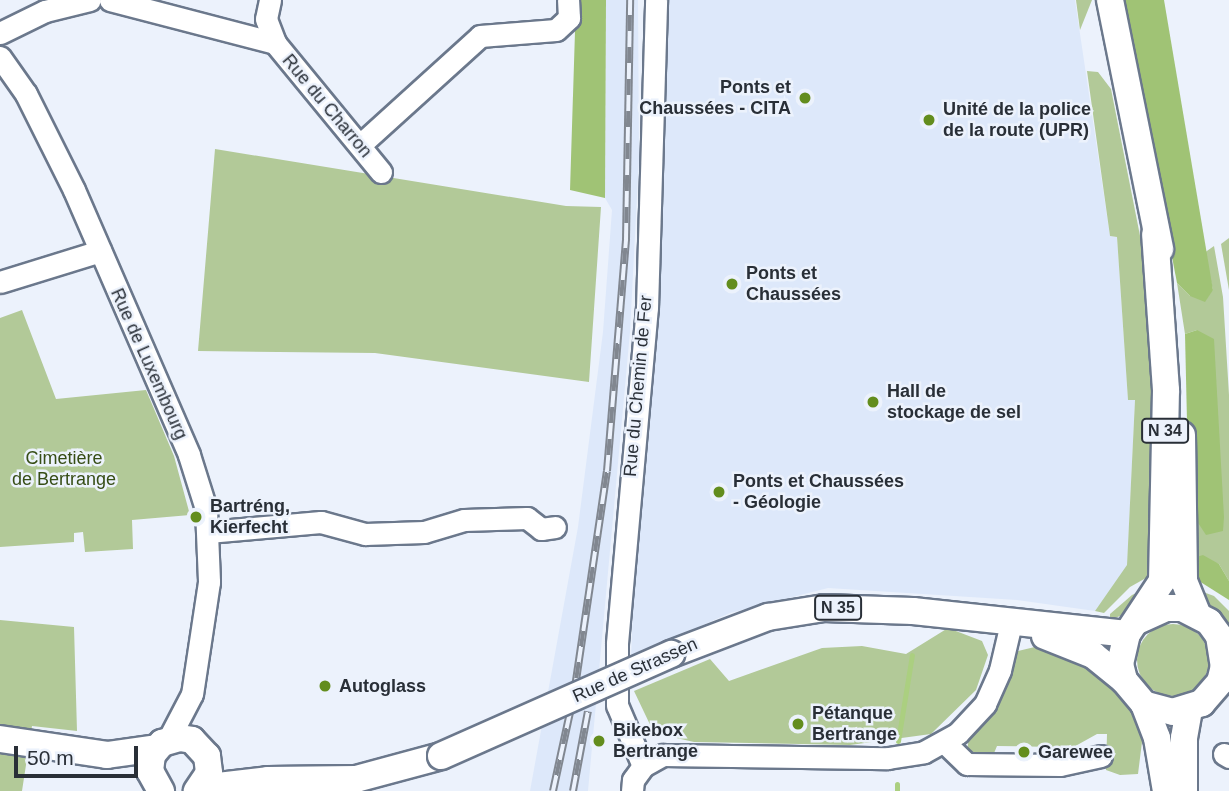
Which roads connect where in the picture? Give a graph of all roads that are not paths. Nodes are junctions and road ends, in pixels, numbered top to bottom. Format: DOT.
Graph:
graph roads {
  1 [pos="89,0"];
  2 [pos="110,0"];
  3 [pos="270,0"];
  4 [pos="568,0"];
  5 [pos="656,0"];
  6 [pos="1110,0"];
  7 [pos="0,33"];
  8 [pos="275,43"];
  9 [pos="0,57"];
  10 [pos="360,145"];
  11 [pos="381,172"];
  12 [pos="1155,234"];
  13 [pos="100,251"];
  14 [pos="0,282"];
  15 [pos="555,527"];
  16 [pos="208,532"];
  17 [pos="1197,613"];
  18 [pos="1011,623"];
  19 [pos="1132,627"];
  20 [pos="1226,651"];
  21 [pos="1124,680"];
  22 [pos="1221,691"];
  23 [pos="192,694"];
  24 [pos="1144,704"];
  25 [pos="1189,710"];
  26 [pos="0,739"];
  27 [pos="944,742"];
  28 [pos="204,751"];
  29 [pos="1101,756"];
  30 [pos="643,766"];
  31 [pos="159,771"];
  32 [pos="268,780"];
  33 [pos="199,790"];
  34 [pos="632,791"];
  35 [pos="1166,791"];
  36 [pos="1184,791"];
  1 -- 7 [label="street"];
  2 -- 8 [label="street, Rue du Charron"];
  3 -- 8 [label="street"];
  4 -- 10 [label="street"];
  5 -- 30 [label="street, Rue du Chemin de Fer"];
  6 -- 12 [label="main road, N 34"];
  8 -- 10 [label="street, Rue du Charron"];
  9 -- 13 [label="street, Rue de Luxembourg"];
  10 -- 11 [label="street, Rue du Charron"];
  12 -- 17 [label="main road, N 34"];
  12 -- 19 [label="main road, N 34"];
  13 -- 14 [label="street"];
  13 -- 16 [label="street, Rue de Luxembourg"];
  15 -- 16 [label="street"];
  16 -- 23 [label="street, Rue de Luxembourg"];
  17 -- 19 [label="main road"];
  17 -- 20 [label="main road, N 34"];
  18 -- 19 [label="main road, Rue de Strassen / N 35"];
  18 -- 21 [label="main road, Rue de Strassen / N 35"];
  18 -- 27 [label="street"];
  18 -- 32 [label="main road, Rue de Strassen / N 35, bridge"];
  19 -- 21 [label="main road, N 34"];
  20 -- 22 [label="main road, N 34"];
  21 -- 24 [label="main road"];
  22 -- 25 [label="main road, N 34"];
  23 -- 28 [label="street, Rue de Luxembourg"];
  23 -- 31 [label="street, Rue de Luxembourg"];
  24 -- 25 [label="main road"];
  24 -- 35 [label="main road"];
  25 -- 36 [label="main road"];
  26 -- 31 [label="main road, Rue de Strassen"];
  27 -- 29 [label="street"];
  27 -- 30 [label="street"];
  28 -- 31 [label="main road, Rue de Strassen"];
  28 -- 32 [label="main road, Rue de Strassen / N 35"];
  28 -- 33 [label="main road"];
  30 -- 34 [label="street"];
  32 -- 33 [label="main road, Rue de Strassen / N 35"];
}
